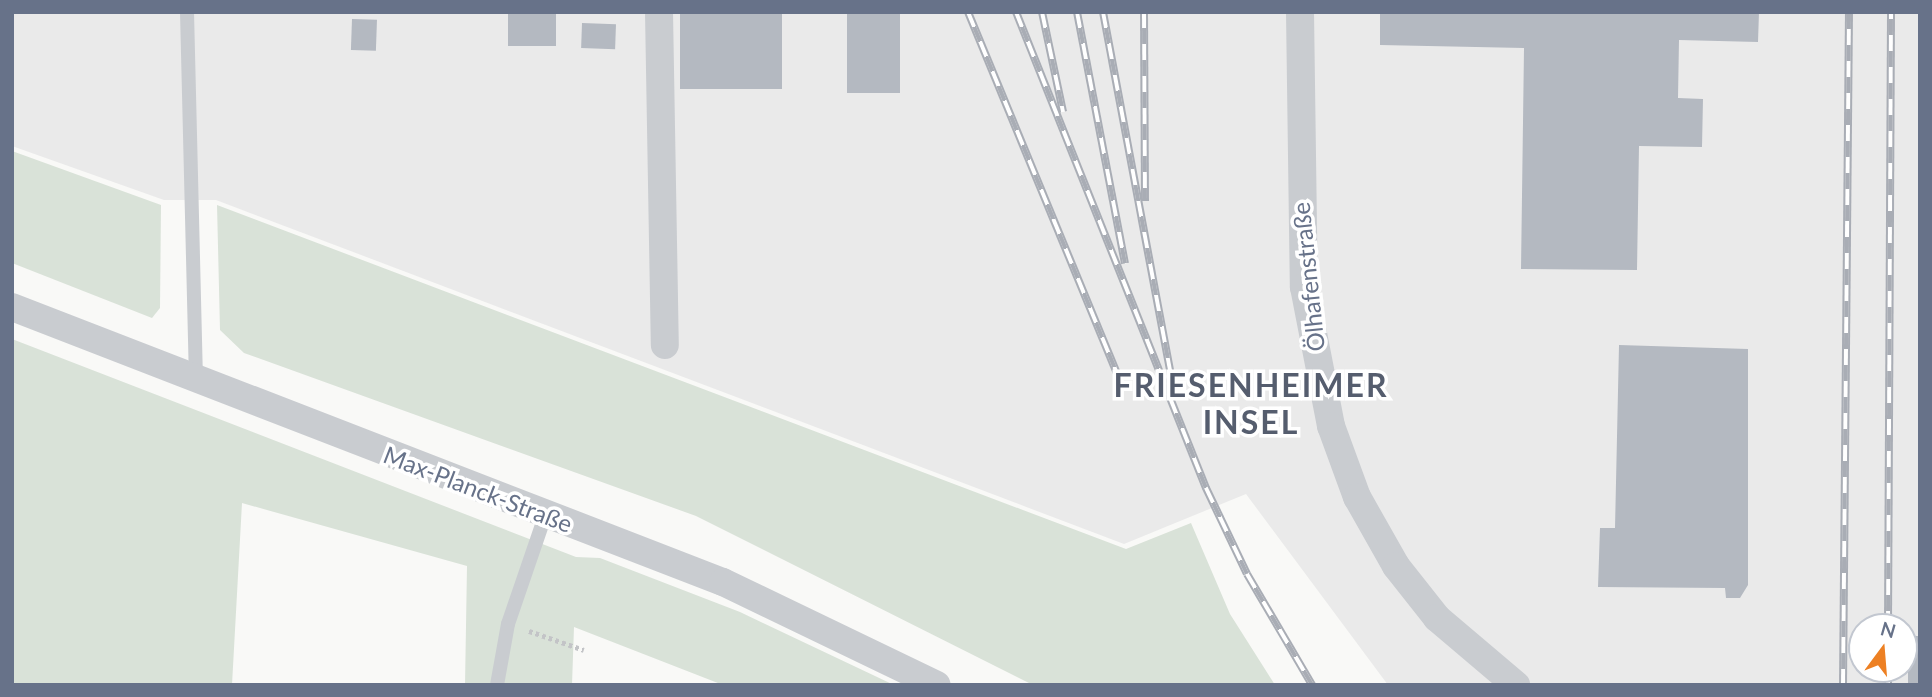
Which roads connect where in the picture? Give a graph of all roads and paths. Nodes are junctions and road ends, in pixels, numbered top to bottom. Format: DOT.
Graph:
graph roads {
  1 [pos="187,12"];
  2 [pos="659,12"];
  3 [pos="1300,12"];
  4 [pos="12,307"];
  5 [pos="665,345"];
  6 [pos="196,379"];
  7 [pos="545,516"];
  8 [pos="508,624"];
  9 [pos="584,650"];
  10 [pos="497,685"];
  11 [pos="937,685"];
  12 [pos="1516,685"];
  1 -- 6 [label="lane"];
  2 -- 5 [label="street"];
  3 -- 12 [label="street, Ölhafenstraße"];
  4 -- 6 [label="street, Max-Planck-Straße"];
  6 -- 7 [label="street, Max-Planck-Straße"];
  7 -- 8 [label="lane"];
  7 -- 11 [label="street, Max-Planck-Straße"];
  8 -- 9 [label="path"];
  8 -- 10 [label="lane"];
}
